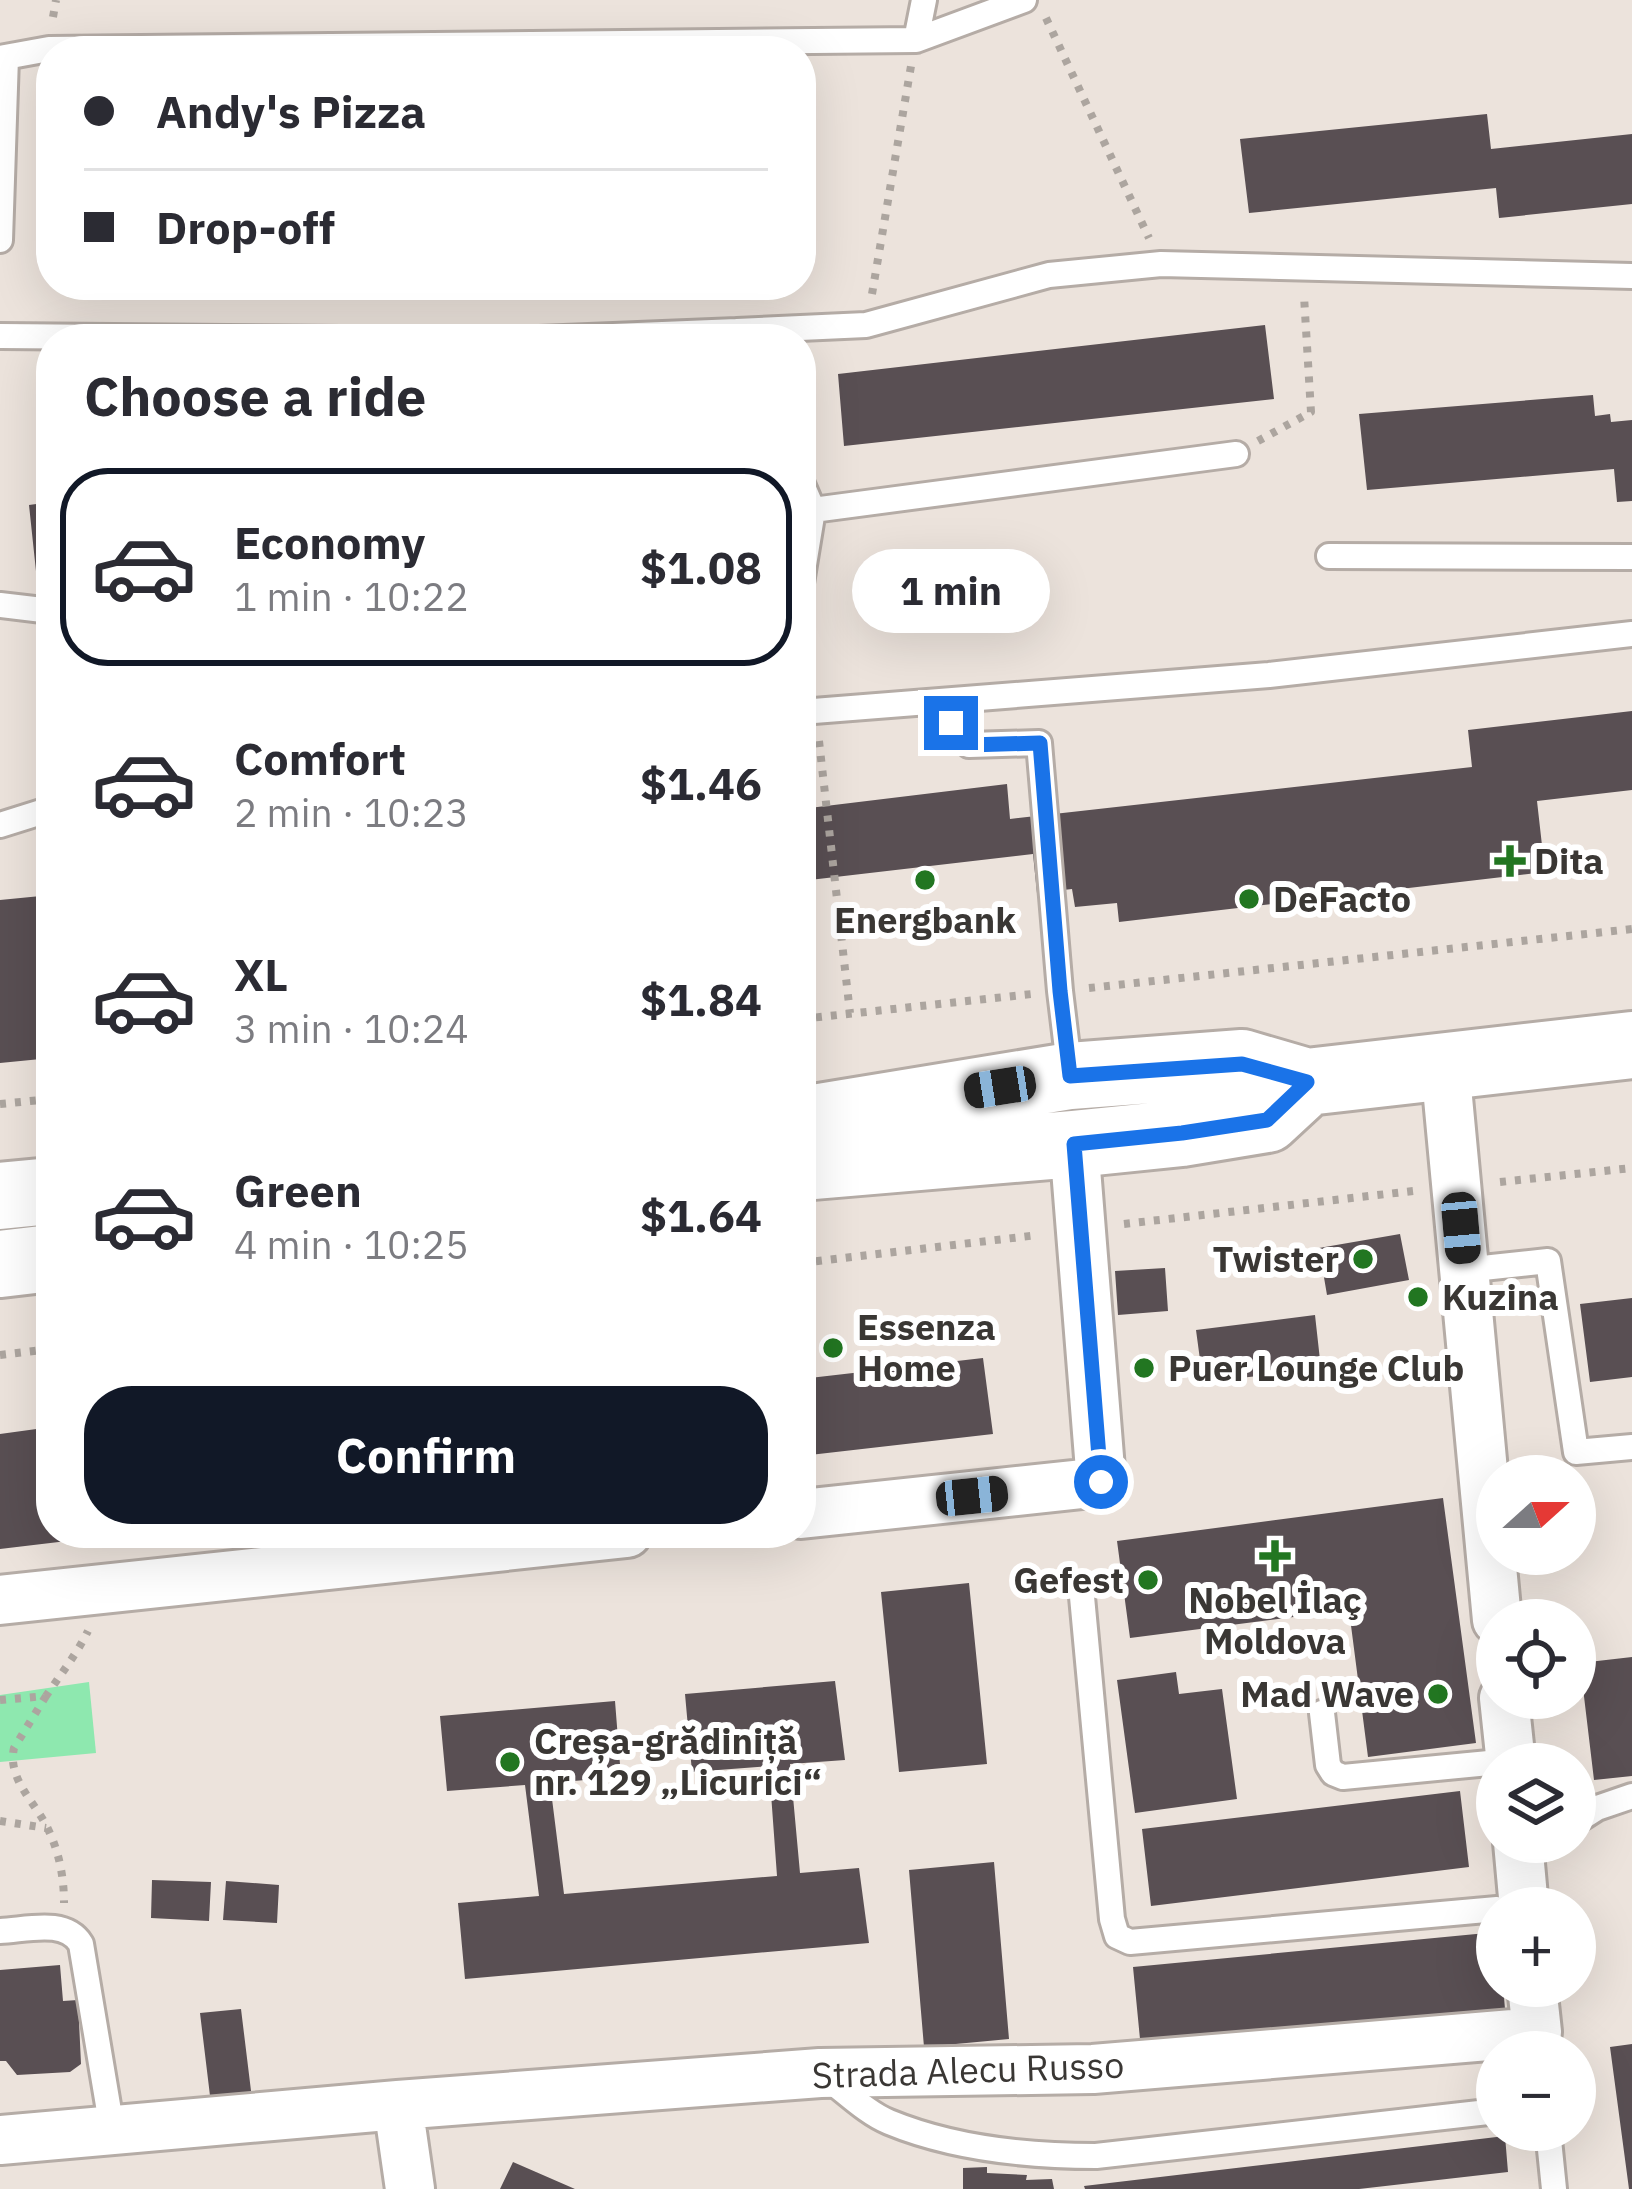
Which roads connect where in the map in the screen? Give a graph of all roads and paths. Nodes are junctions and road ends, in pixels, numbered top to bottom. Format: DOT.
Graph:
graph roads {
  1 [pos="924,0"];
  2 [pos="1024,0"];
  3 [pos="1038,0"];
  4 [pos="916,40"];
  5 [pos="816,41"];
  6 [pos="36,51"];
  7 [pos="3,57"];
  8 [pos="0,240"];
  9 [pos="1161,264"];
  10 [pos="1302,268"];
  11 [pos="1632,276"];
  12 [pos="866,325"];
  13 [pos="816,329"];
  14 [pos="0,336"];
  15 [pos="36,336"];
  16 [pos="1235,454"];
  17 [pos="816,510"];
  18 [pos="1329,556"];
  19 [pos="1632,557"];
  20 [pos="0,605"];
  21 [pos="36,609"];
  22 [pos="1632,634"];
  23 [pos="932,702"];
  24 [pos="816,711"];
  25 [pos="822,772"];
  26 [pos="36,814"];
  27 [pos="0,825"];
  28 [pos="1632,929"];
  29 [pos="1060,991"];
  30 [pos="850,1013"];
  31 [pos="816,1017"];
  32 [pos="1632,1045"];
  33 [pos="1445,1066"];
  34 [pos="1070,1076"];
  35 [pos="1307,1082"];
  36 [pos="36,1100"];
  37 [pos="0,1104"];
  38 [pos="816,1118"];
  39 [pos="1074,1144"];
  40 [pos="816,1166"];
  41 [pos="1632,1168"];
  42 [pos="1457,1186"];
  43 [pos="36,1192"];
  44 [pos="0,1196"];
  45 [pos="1080,1229"];
  46 [pos="36,1260"];
  47 [pos="816,1261"];
  48 [pos="0,1264"];
  49 [pos="1464,1270"];
  50 [pos="36,1351"];
  51 [pos="0,1355"];
  52 [pos="1632,1447"];
  53 [pos="816,1512"];
  54 [pos="487,1548"];
  55 [pos="1081,1586"];
  56 [pos="112,1588"];
  57 [pos="1495,1599"];
  58 [pos="0,1600"];
  59 [pos="46,1696"];
  60 [pos="0,1700"];
  61 [pos="1322,1713"];
  62 [pos="1476,1766"];
  63 [pos="1632,1796"];
  64 [pos="1596,1809"];
  65 [pos="0,1821"];
  66 [pos="48,1828"];
  67 [pos="1476,1911"];
  68 [pos="64,1929"];
  69 [pos="0,1931"];
  70 [pos="1536,2024"];
  71 [pos="820,2073"];
  72 [pos="398,2105"];
  73 [pos="1476,2113"];
  74 [pos="112,2129"];
  75 [pos="0,2140"];
  76 [pos="1550,2151"];
  77 [pos="410,2189"];
  78 [pos="1554,2189"];
  1 -- 4 [label="lane"];
  2 -- 4 [label="lane"];
  3 -- 9 [label="path"];
  4 -- 5 [label="lane"];
  4 -- 12 [label="path"];
  6 -- 7 [label="lane"];
  7 -- 8 [label="lane"];
  9 -- 10 [label="lane"];
  9 -- 12 [label="lane"];
  10 -- 11 [label="lane"];
  10 -- 16 [label="path"];
  12 -- 13 [label="lane"];
  14 -- 15 [label="lane"];
  16 -- 17 [label="lane"];
  18 -- 19 [label="lane"];
  20 -- 21 [label="lane"];
  22 -- 23 [label="lane"];
  23 -- 24 [label="lane"];
  23 -- 29 [label="lane"];
  25 -- 30 [label="path"];
  26 -- 27 [label="lane"];
  28 -- 29 [label="path"];
  29 -- 30 [label="path"];
  29 -- 34 [label="lane"];
  30 -- 31 [label="path"];
  32 -- 33 [label="main road"];
  33 -- 35 [label="main road"];
  33 -- 42 [label="street"];
  34 -- 35 [label="main road"];
  34 -- 38 [label="main road"];
  35 -- 39 [label="main road"];
  36 -- 37 [label="path"];
  39 -- 40 [label="main road"];
  39 -- 45 [label="street"];
  41 -- 42 [label="path"];
  42 -- 45 [label="path"];
  42 -- 49 [label="street"];
  43 -- 44 [label="main road"];
  45 -- 47 [label="path"];
  45 -- 53 [label="street"];
  46 -- 48 [label="main road"];
  49 -- 52 [label="lane"];
  49 -- 57 [label="street"];
  50 -- 51 [label="path"];
  54 -- 56 [label="street"];
  55 -- 67 [label="lane"];
  56 -- 58 [label="street"];
  56 -- 59 [label="path"];
  59 -- 60 [label="path"];
  59 -- 66 [label="path"];
  61 -- 62 [label="lane"];
  63 -- 64 [label="lane"];
  65 -- 66 [label="path"];
  66 -- 68 [label="path"];
  68 -- 69 [label="lane"];
  68 -- 74 [label="lane"];
  70 -- 71 [label="street, Strada Alecu Russo"];
  71 -- 72 [label="street, Strada Alecu Russo"];
  71 -- 73 [label="lane"];
  72 -- 74 [label="street, Strada Alecu Russo"];
  72 -- 77 [label="street"];
  74 -- 75 [label="street, Strada Alecu Russo"];
  76 -- 78 [label="lane"];
}
